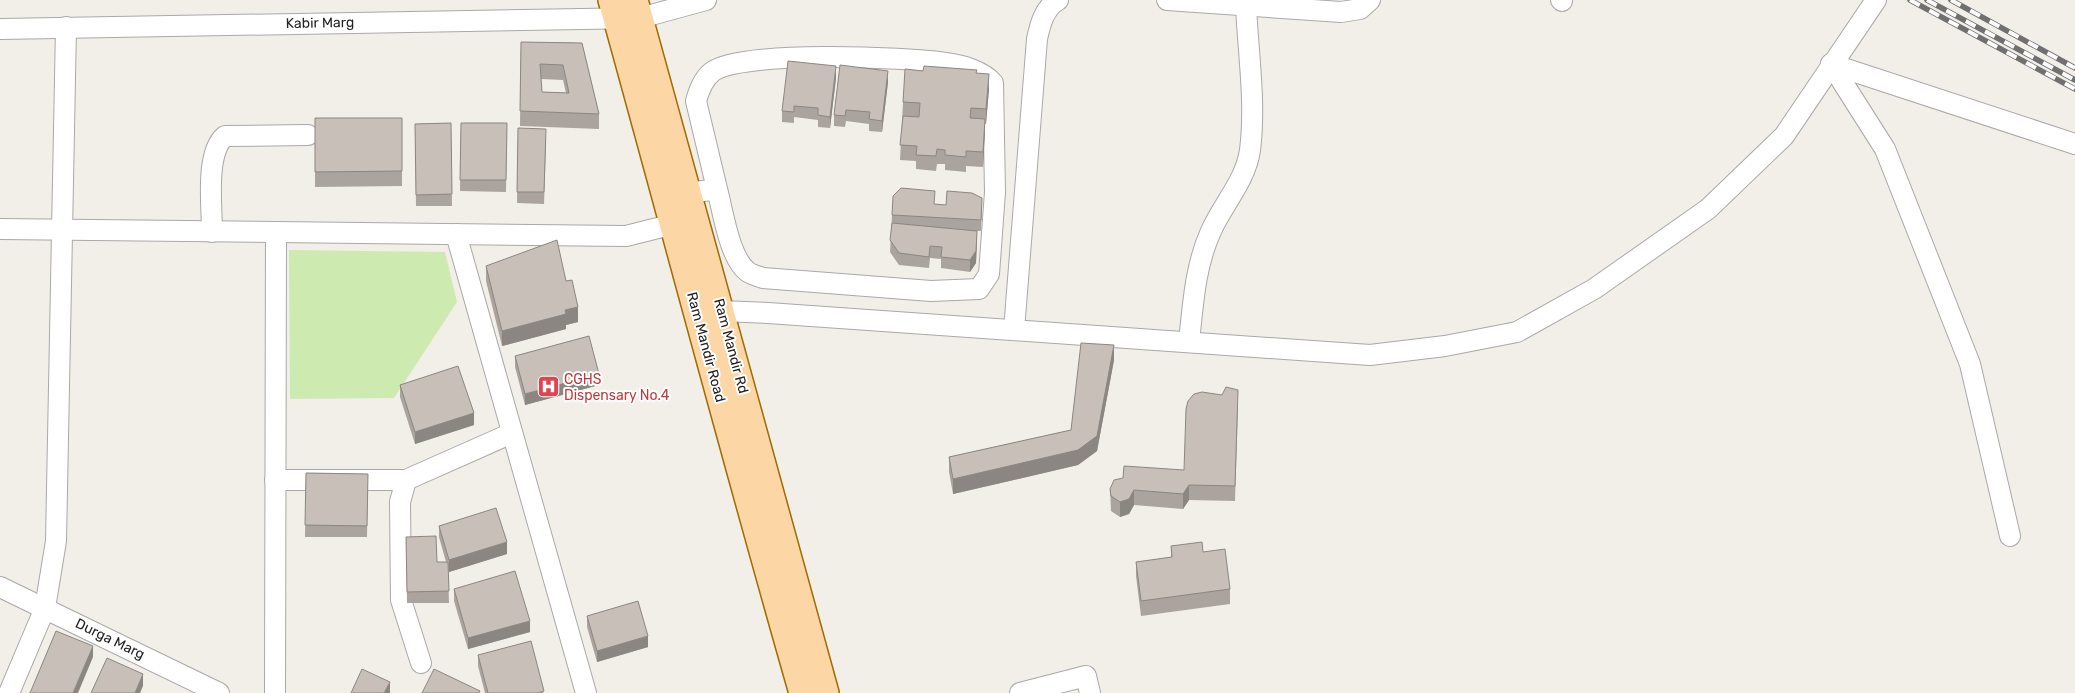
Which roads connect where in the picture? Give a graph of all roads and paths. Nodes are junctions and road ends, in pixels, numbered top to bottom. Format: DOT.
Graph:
graph roads {
  1 [pos="706,0"];
  2 [pos="1058,0"];
  3 [pos="1167,0"];
  4 [pos="1370,0"];
  5 [pos="1876,0"];
  6 [pos="1246,6"];
  7 [pos="626,9"];
  8 [pos="66,27"];
  9 [pos="0,29"];
  10 [pos="1831,64"];
  11 [pos="1876,79"];
  12 [pos="1847,90"];
  13 [pos="308,135"];
  14 [pos="2075,144"];
  15 [pos="718,189"];
  16 [pos="689,193"];
  17 [pos="674,224"];
  18 [pos="0,229"];
  19 [pos="62,230"];
  20 [pos="212,232"];
  21 [pos="276,232"];
  22 [pos="456,234"];
  23 [pos="709,313"];
  24 [pos="1014,330"];
  25 [pos="1189,342"];
  26 [pos="512,433"];
  27 [pos="275,480"];
  28 [pos="406,480"];
  29 [pos="2010,536"];
  30 [pos="0,587"];
  31 [pos="45,608"];
  32 [pos="421,664"];
  33 [pos="9,693"];
  34 [pos="219,693"];
  35 [pos="275,693"];
  36 [pos="586,693"];
  37 [pos="802,693"];
  38 [pos="826,693"];
  39 [pos="1020,693"];
  40 [pos="1090,693"];
  1 -- 7 [label="street, Kabir Marg"];
  2 -- 24 [label="street"];
  3 -- 6 [label="street"];
  4 -- 6 [label="street"];
  5 -- 10 [label="street"];
  6 -- 25 [label="street"];
  7 -- 8 [label="street, Kabir Marg"];
  7 -- 16 [label="main road, Ram Mandir Rd"];
  7 -- 17 [label="main road, Ram Mandir Road"];
  8 -- 9 [label="street, Kabir Marg"];
  8 -- 19 [label="street"];
  10 -- 11 [label="street"];
  10 -- 12 [label="street"];
  10 -- 25 [label="street"];
  11 -- 12 [label="street"];
  11 -- 14 [label="street"];
  12 -- 29 [label="street"];
  13 -- 20 [label="street"];
  15 -- 15 [label="street"];
  15 -- 16 [label="street"];
  16 -- 23 [label="main road, Ram Mandir Rd"];
  17 -- 22 [label="street"];
  17 -- 23 [label="main road, Ram Mandir Road"];
  18 -- 19 [label="street"];
  19 -- 20 [label="street"];
  19 -- 31 [label="street"];
  20 -- 21 [label="street"];
  21 -- 22 [label="street"];
  21 -- 27 [label="street"];
  22 -- 26 [label="street"];
  23 -- 24 [label="street"];
  23 -- 37 [label="main road, Ram Mandir Road"];
  23 -- 38 [label="main road, Ram Mandir Rd"];
  24 -- 25 [label="street"];
  26 -- 28 [label="street"];
  26 -- 36 [label="street"];
  27 -- 28 [label="street"];
  27 -- 35 [label="street"];
  28 -- 32 [label="street"];
  30 -- 31 [label="street, Durga Marg"];
  31 -- 33 [label="street"];
  31 -- 34 [label="street, Durga Marg"];
  39 -- 40 [label="street"];
}
